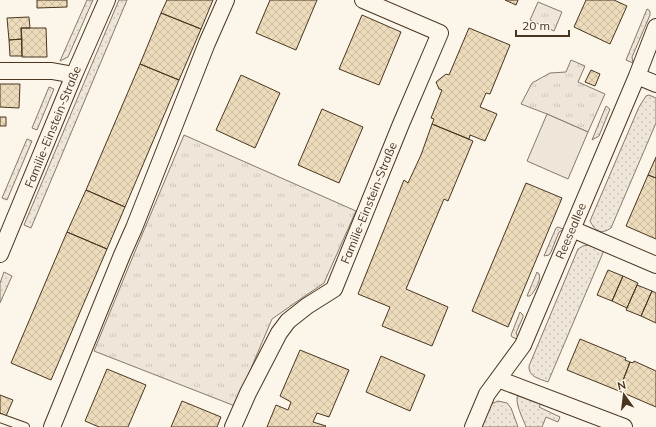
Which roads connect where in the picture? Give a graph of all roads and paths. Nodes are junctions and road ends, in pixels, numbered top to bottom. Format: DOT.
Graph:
graph roads {
  1 [pos="107,0"];
  2 [pos="226,0"];
  3 [pos="363,0"];
  4 [pos="656,27"];
  5 [pos="0,71"];
  6 [pos="74,75"];
  7 [pos="637,76"];
  8 [pos="656,84"];
  9 [pos="572,229"];
  10 [pos="0,254"];
  11 [pos="656,265"];
  12 [pos="498,379"];
  13 [pos="0,418"];
  14 [pos="25,427"];
  15 [pos="52,427"];
  16 [pos="233,427"];
  17 [pos="472,427"];
  18 [pos="624,427"];
  1 -- 6 [label="street, Familie-Einstein-Straße"];
  2 -- 15 [label="street"];
  3 -- 16 [label="street, Familie-Einstein-Straße"];
  4 -- 7 [label="street, Reeseallee"];
  5 -- 6 [label="street"];
  6 -- 10 [label="street, Familie-Einstein-Straße"];
  7 -- 8 [label="street"];
  7 -- 9 [label="street, Reeseallee"];
  9 -- 11 [label="street"];
  9 -- 12 [label="street, Reeseallee"];
  12 -- 17 [label="street, Reeseallee"];
  12 -- 18 [label="street"];
  13 -- 14 [label="lane"];
}
